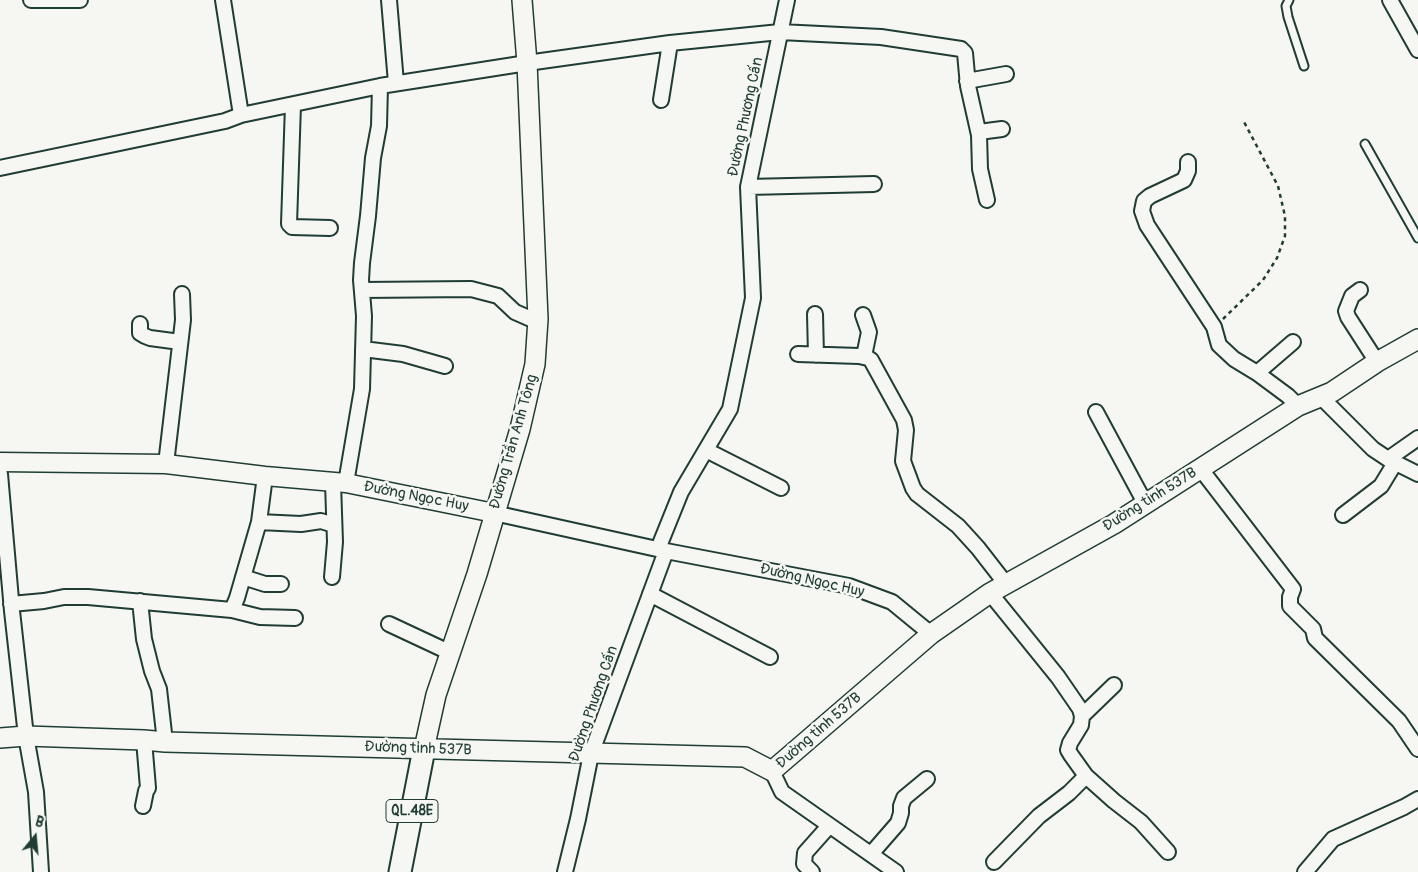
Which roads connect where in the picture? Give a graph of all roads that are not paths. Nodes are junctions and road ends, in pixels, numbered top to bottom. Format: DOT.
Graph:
graph roads {
  1 [pos="31,0"];
  2 [pos="80,0"];
  3 [pos="223,0"];
  4 [pos="389,0"];
  5 [pos="522,0"];
  6 [pos="788,0"];
  7 [pos="1289,0"];
  8 [pos="1390,0"];
  9 [pos="780,32"];
  10 [pos="1414,35"];
  11 [pos="670,43"];
  12 [pos="1418,50"];
  13 [pos="527,63"];
  14 [pos="1304,66"];
  15 [pos="1006,74"];
  16 [pos="967,81"];
  17 [pos="396,84"];
  18 [pos="380,86"];
  19 [pos="661,100"];
  20 [pos="293,105"];
  21 [pos="241,115"];
  22 [pos="1002,129"];
  23 [pos="979,132"];
  24 [pos="1365,144"];
  25 [pos="1188,162"];
  26 [pos="0,163"];
  27 [pos="0,168"];
  28 [pos="874,184"];
  29 [pos="748,187"];
  30 [pos="987,200"];
  31 [pos="330,228"];
  32 [pos="1418,238"];
  33 [pos="362,290"];
  34 [pos="1360,290"];
  35 [pos="182,294"];
  36 [pos="815,314"];
  37 [pos="863,315"];
  38 [pos="538,319"];
  39 [pos="140,324"];
  40 [pos="1418,339"];
  41 [pos="180,342"];
  42 [pos="1293,342"];
  43 [pos="363,349"];
  44 [pos="798,354"];
  45 [pos="816,355"];
  46 [pos="864,356"];
  47 [pos="1377,362"];
  48 [pos="444,366"];
  49 [pos="1257,373"];
  50 [pos="1321,397"];
  51 [pos="1298,406"];
  52 [pos="1096,412"];
  53 [pos="1418,438"];
  54 [pos="706,450"];
  55 [pos="1392,461"];
  56 [pos="0,462"];
  57 [pos="166,464"];
  58 [pos="1200,468"];
  59 [pos="0,474"];
  60 [pos="1418,474"];
  61 [pos="266,476"];
  62 [pos="339,483"];
  63 [pos="781,488"];
  64 [pos="1144,503"];
  65 [pos="494,513"];
  66 [pos="1343,515"];
  67 [pos="259,522"];
  68 [pos="334,525"];
  69 [pos="662,550"];
  70 [pos="243,577"];
  71 [pos="332,577"];
  72 [pos="281,584"];
  73 [pos="998,589"];
  74 [pos="650,594"];
  75 [pos="140,601"];
  76 [pos="8,609"];
  77 [pos="232,610"];
  78 [pos="295,618"];
  79 [pos="389,624"];
  80 [pos="931,634"];
  81 [pos="451,653"];
  82 [pos="770,657"];
  83 [pos="1114,685"];
  84 [pos="1082,716"];
  85 [pos="26,736"];
  86 [pos="0,738"];
  87 [pos="144,740"];
  88 [pos="165,742"];
  89 [pos="424,749"];
  90 [pos="1418,749"];
  91 [pos="591,754"];
  92 [pos="772,771"];
  93 [pos="1086,776"];
  94 [pos="927,779"];
  95 [pos="1418,799"];
  96 [pos="143,806"];
  97 [pos="829,826"];
  98 [pos="1168,852"];
  99 [pos="871,854"];
  100 [pos="994,862"];
  101 [pos="42,872"];
  102 [pos="400,872"];
  103 [pos="565,872"];
  104 [pos="812,872"];
  105 [pos="896,872"];
  106 [pos="1305,872"];
  1 -- 2 [label="street"];
  3 -- 21 [label="street"];
  4 -- 17 [label="street"];
  5 -- 13 [label="main road, Đường Trần Anh Tông"];
  6 -- 9 [label="street, Đường Phương Cấn"];
  7 -- 14 [label="lane"];
  8 -- 10 [label="street"];
  9 -- 11 [label="street"];
  9 -- 16 [label="street"];
  9 -- 29 [label="street, Đường Phương Cấn"];
  10 -- 12 [label="street"];
  11 -- 13 [label="street"];
  11 -- 19 [label="street"];
  13 -- 17 [label="street"];
  13 -- 38 [label="main road, Đường Trần Anh Tông"];
  15 -- 16 [label="street"];
  16 -- 23 [label="street"];
  17 -- 18 [label="street"];
  18 -- 20 [label="street"];
  18 -- 33 [label="street"];
  20 -- 21 [label="street"];
  20 -- 31 [label="street"];
  21 -- 27 [label="street"];
  22 -- 23 [label="street"];
  23 -- 30 [label="street"];
  24 -- 32 [label="lane"];
  25 -- 49 [label="street"];
  26 -- 27 [label="street"];
  28 -- 29 [label="street"];
  29 -- 54 [label="street, Đường Phương Cấn"];
  33 -- 38 [label="street"];
  33 -- 43 [label="street"];
  34 -- 47 [label="street"];
  35 -- 41 [label="street"];
  36 -- 45 [label="street"];
  37 -- 46 [label="street"];
  38 -- 65 [label="main road, Đường Trần Anh Tông"];
  39 -- 41 [label="street"];
  40 -- 47 [label="main road, Đường tỉnh 537B"];
  41 -- 57 [label="street"];
  42 -- 49 [label="street"];
  43 -- 48 [label="street"];
  43 -- 62 [label="street"];
  44 -- 45 [label="street"];
  45 -- 46 [label="street"];
  46 -- 73 [label="street"];
  47 -- 50 [label="main road, Đường tỉnh 537B"];
  49 -- 51 [label="street"];
  50 -- 51 [label="main road, Đường tỉnh 537B"];
  50 -- 55 [label="street"];
  51 -- 58 [label="main road, Đường tỉnh 537B"];
  52 -- 64 [label="street"];
  53 -- 55 [label="street"];
  54 -- 63 [label="street"];
  54 -- 69 [label="street, Đường Phương Cấn"];
  55 -- 60 [label="street"];
  55 -- 66 [label="street"];
  56 -- 57 [label="street, Đường Ngọc Huy"];
  57 -- 61 [label="street, Đường Ngọc Huy"];
  58 -- 64 [label="main road, Đường tỉnh 537B"];
  58 -- 90 [label="street"];
  59 -- 76 [label="street"];
  61 -- 62 [label="street, Đường Ngọc Huy"];
  61 -- 67 [label="street"];
  62 -- 65 [label="street, Đường Ngọc Huy"];
  62 -- 68 [label="street"];
  64 -- 73 [label="main road, Đường tỉnh 537B"];
  65 -- 69 [label="street, Đường Ngọc Huy"];
  65 -- 81 [label="main road, Đường Trần Anh Tông"];
  67 -- 68 [label="street"];
  67 -- 70 [label="street"];
  68 -- 71 [label="street"];
  69 -- 74 [label="street, Đường Phương Cấn"];
  69 -- 80 [label="street, Đường Ngọc Huy"];
  70 -- 72 [label="street"];
  70 -- 77 [label="street"];
  73 -- 80 [label="main road, Đường tỉnh 537B"];
  73 -- 84 [label="street"];
  74 -- 82 [label="street"];
  74 -- 91 [label="street, Đường Phương Cấn"];
  75 -- 76 [label="street"];
  75 -- 77 [label="street"];
  75 -- 88 [label="street"];
  76 -- 85 [label="street"];
  77 -- 78 [label="street"];
  79 -- 81 [label="street"];
  80 -- 92 [label="main road, Đường tỉnh 537B"];
  81 -- 89 [label="main road, Đường Trần Anh Tông"];
  83 -- 84 [label="street"];
  84 -- 93 [label="street"];
  85 -- 86 [label="main road, Đường tỉnh 537B"];
  85 -- 87 [label="main road, Đường tỉnh 537B"];
  85 -- 101 [label="street"];
  87 -- 88 [label="main road, Đường tỉnh 537B"];
  87 -- 96 [label="street"];
  88 -- 89 [label="main road, Đường tỉnh 537B"];
  89 -- 91 [label="main road, Đường tỉnh 537B"];
  89 -- 102 [label="main road, Đường Trần Anh Tông / QL.48E"];
  91 -- 92 [label="main road, Đường tỉnh 537B"];
  91 -- 103 [label="street, Đường Phương Cấn"];
  92 -- 97 [label="street"];
  93 -- 98 [label="street"];
  93 -- 100 [label="street"];
  94 -- 99 [label="street"];
  95 -- 106 [label="street"];
  97 -- 99 [label="street"];
  97 -- 104 [label="street"];
  99 -- 105 [label="street"];
}
